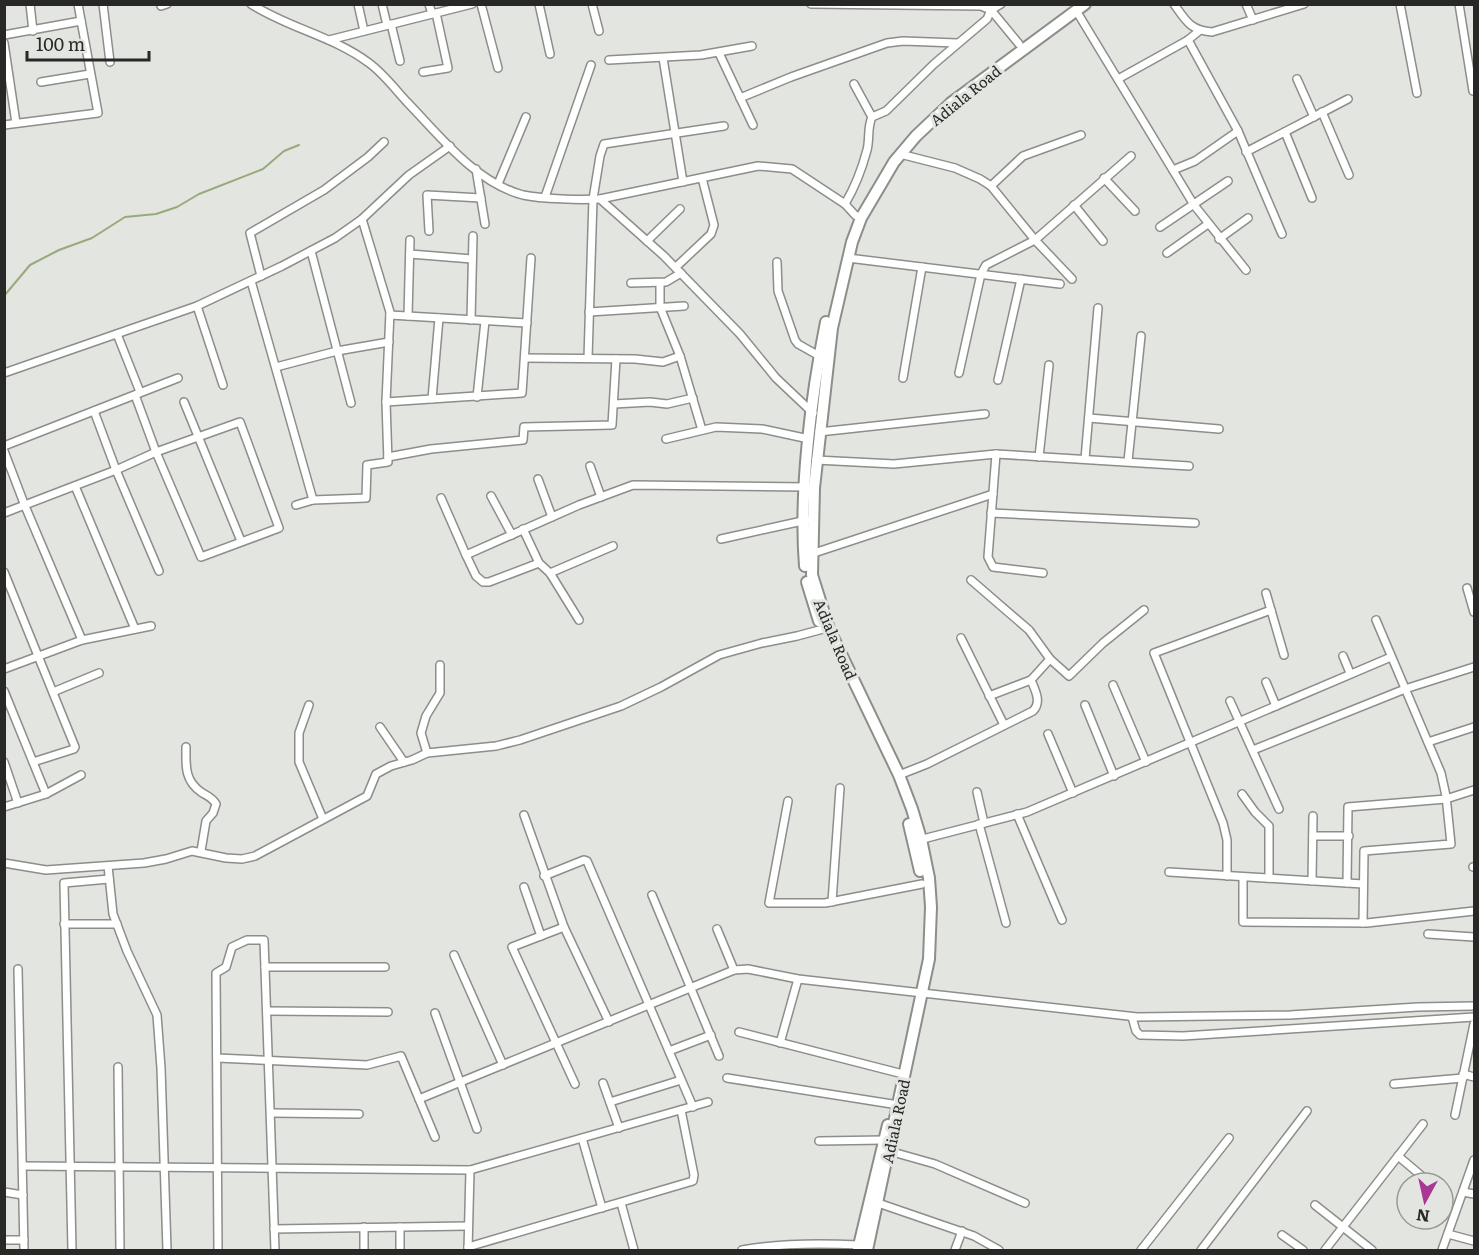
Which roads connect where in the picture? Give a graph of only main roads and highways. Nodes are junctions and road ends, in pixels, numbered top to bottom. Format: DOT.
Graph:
graph roads {
  1 [pos="1079,7"];
  2 [pos="858,216"];
  3 [pos="809,488"];
  4 [pos="808,520"];
  5 [pos="918,840"];
  6 [pos="919,992"];
  7 [pos="861,1249"];
  1 -- 2 [label="main road, Adiala Road"];
  1 -- 2 [label="main road, Adiala Road"];
  2 -- 3 [label="main road, Adiala Road"];
  2 -- 3 [label="main road, Adiala Road"];
  3 -- 4 [label="main road, Adiala Road"];
  4 -- 5 [label="main road, Adiala Road"];
  4 -- 5 [label="main road, Adiala Road"];
  5 -- 6 [label="main road, Adiala Road"];
  5 -- 6 [label="main road, Adiala Road"];
  6 -- 7 [label="main road, Adiala Road"];
  6 -- 7 [label="main road, Adiala Road"];
}
